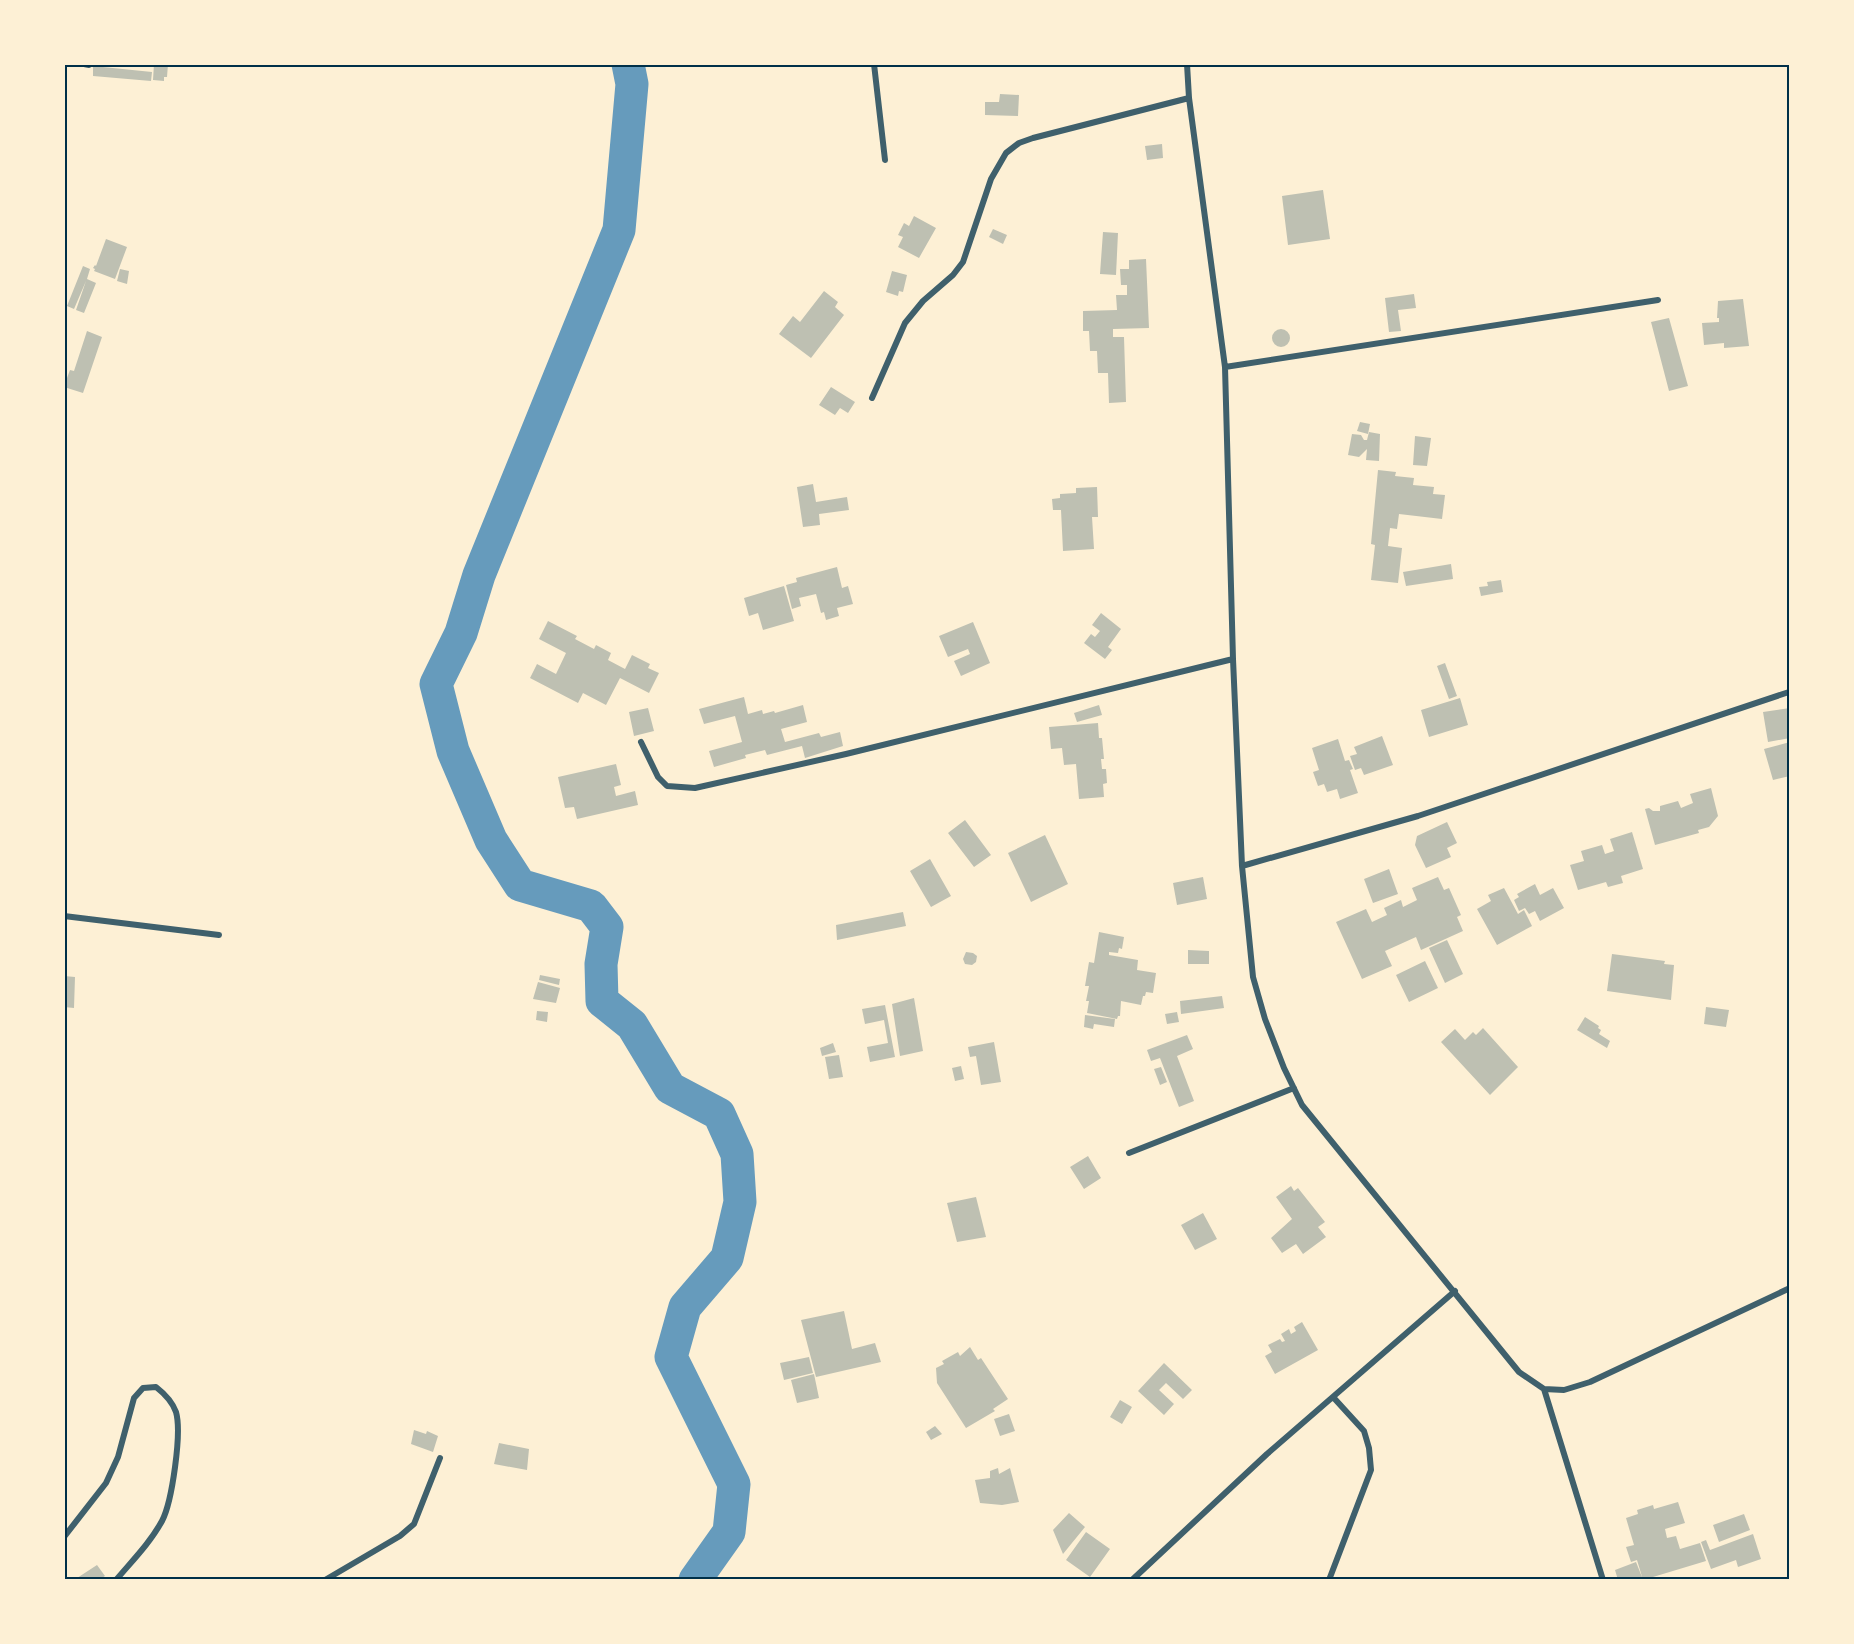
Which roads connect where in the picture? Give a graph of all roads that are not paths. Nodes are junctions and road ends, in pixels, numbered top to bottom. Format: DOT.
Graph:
graph roads {
  1 [pos="84,64"];
  2 [pos="874,64"];
  3 [pos="1187,64"];
  4 [pos="89,65"];
  5 [pos="1189,98"];
  6 [pos="885,160"];
  7 [pos="1658,300"];
  8 [pos="1225,367"];
  9 [pos="872,398"];
  10 [pos="1233,658"];
  11 [pos="1789,692"];
  12 [pos="641,741"];
  13 [pos="1242,866"];
  14 [pos="64,916"];
  15 [pos="219,935"];
  16 [pos="1294,1088"];
  17 [pos="1129,1154"];
  18 [pos="1790,1288"];
  19 [pos="1455,1291"];
  20 [pos="1544,1389"];
  21 [pos="1333,1397"];
  22 [pos="440,1458"];
  23 [pos="64,1537"];
  24 [pos="116,1580"];
  25 [pos="326,1580"];
  26 [pos="1132,1580"];
  27 [pos="1329,1580"];
  28 [pos="1603,1580"];
  1 -- 4 [label="street"];
  2 -- 6 [label="street"];
  3 -- 5 [label="street"];
  5 -- 8 [label="street"];
  5 -- 9 [label="street"];
  7 -- 8 [label="street"];
  8 -- 10 [label="street"];
  10 -- 12 [label="street"];
  10 -- 13 [label="street"];
  11 -- 13 [label="street"];
  13 -- 16 [label="street"];
  14 -- 15 [label="street"];
  16 -- 17 [label="street"];
  16 -- 19 [label="street"];
  18 -- 20 [label="street"];
  19 -- 20 [label="street"];
  19 -- 21 [label="street"];
  20 -- 28 [label="street"];
  21 -- 26 [label="street"];
  21 -- 27 [label="street"];
  22 -- 25 [label="street"];
  23 -- 24 [label="street"];
}
